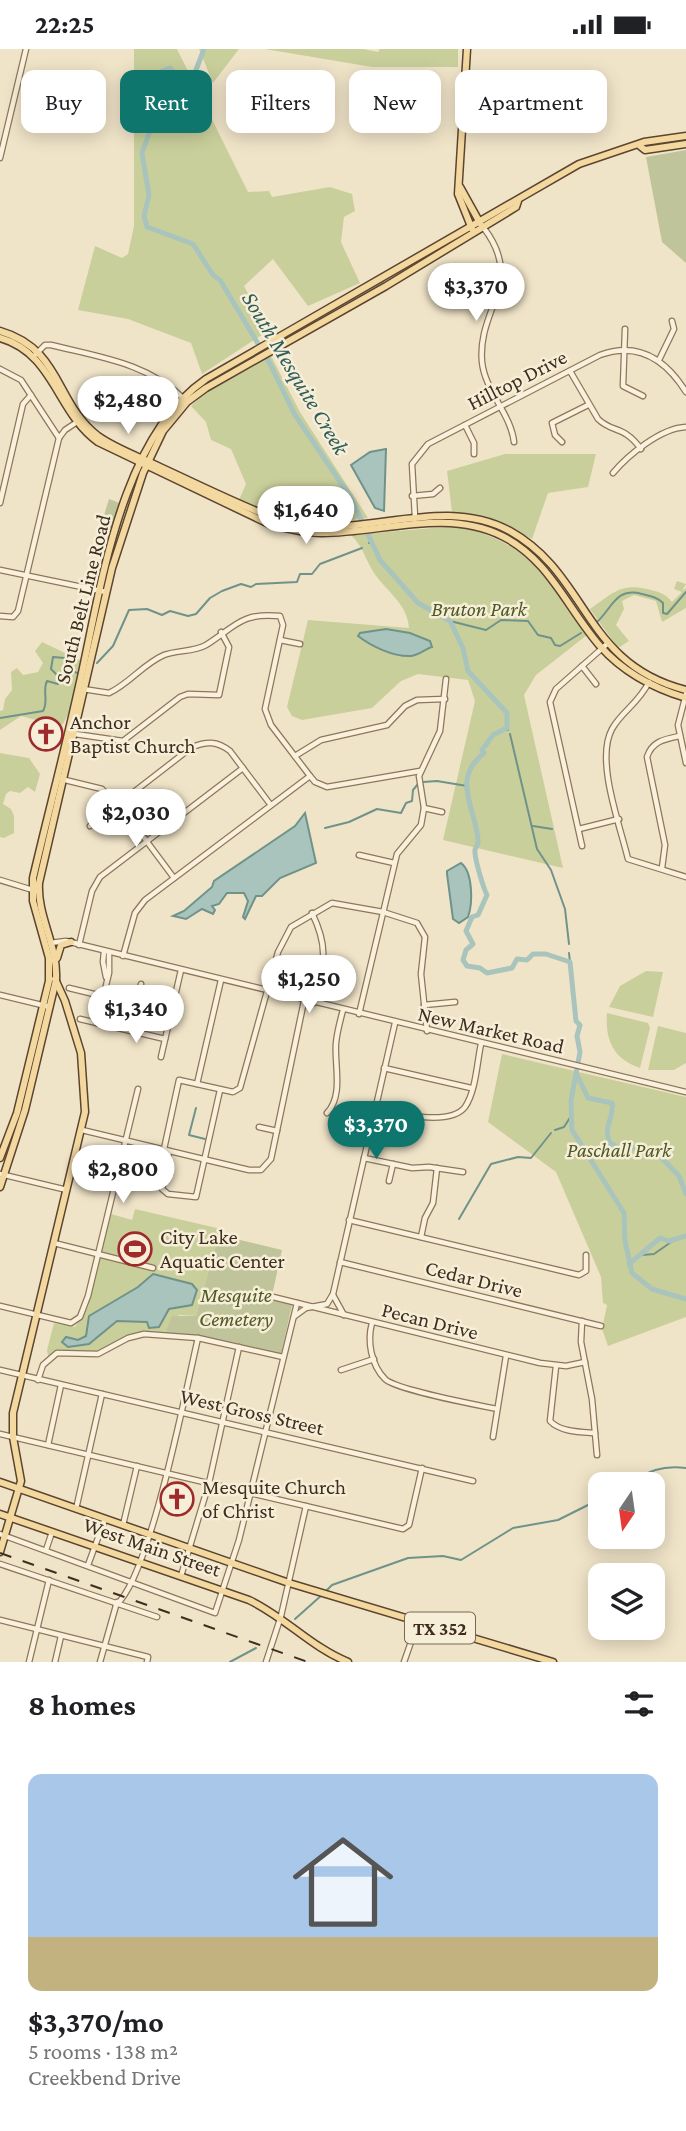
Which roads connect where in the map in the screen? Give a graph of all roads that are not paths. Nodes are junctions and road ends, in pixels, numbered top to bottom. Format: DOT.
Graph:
graph roads {
  1 [pos="26,49"];
  2 [pos="467,49"];
  3 [pos="686,136"];
  4 [pos="670,142"];
  5 [pos="686,144"];
  6 [pos="0,158"];
  7 [pos="460,187"];
  8 [pos="481,224"];
  9 [pos="472,229"];
  10 [pos="410,267"];
  11 [pos="673,321"];
  12 [pos="625,329"];
  13 [pos="0,331"];
  14 [pos="0,338"];
  15 [pos="624,352"];
  16 [pos="37,354"];
  17 [pos="659,360"];
  18 [pos="244,361"];
  19 [pos="0,369"];
  20 [pos="570,370"];
  21 [pos="686,392"];
  22 [pos="32,395"];
  23 [pos="643,396"];
  24 [pos="184,400"];
  25 [pos="588,405"];
  26 [pos="499,407"];
  27 [pos="81,420"];
  28 [pos="465,425"];
  29 [pos="686,427"];
  30 [pos="59,438"];
  31 [pos="514,442"];
  32 [pos="562,442"];
  33 [pos="641,449"];
  34 [pos="474,454"];
  35 [pos="143,463"];
  36 [pos="613,473"];
  37 [pos="440,488"];
  38 [pos="412,496"];
  39 [pos="127,502"];
  40 [pos="0,503"];
  41 [pos="415,517"];
  42 [pos="127,522"];
  43 [pos="395,524"];
  44 [pos="428,524"];
  45 [pos="533,552"];
  46 [pos="0,570"];
  47 [pos="27,576"];
  48 [pos="102,592"];
  49 [pos="578,602"];
  50 [pos="571,607"];
  51 [pos="0,616"];
  52 [pos="221,632"];
  53 [pos="280,640"];
  54 [pos="300,644"];
  55 [pos="605,646"];
  56 [pos="582,666"];
  57 [pos="446,679"];
  58 [pos="650,681"];
  59 [pos="596,684"];
  60 [pos="82,688"];
  61 [pos="686,695"];
  62 [pos="445,699"];
  63 [pos="75,734"];
  64 [pos="680,736"];
  65 [pos="68,748"];
  66 [pos="295,756"];
  67 [pos="686,763"];
  68 [pos="243,768"];
  69 [pos="420,771"];
  70 [pos="310,776"];
  71 [pos="61,779"];
  72 [pos="118,804"];
  73 [pos="271,804"];
  74 [pos="425,809"];
  75 [pos="442,812"];
  76 [pos="619,820"];
  77 [pos="90,826"];
  78 [pos="578,829"];
  79 [pos="146,841"];
  80 [pos="582,846"];
  81 [pos="359,855"];
  82 [pos="394,863"];
  83 [pos="662,868"];
  84 [pos="686,877"];
  85 [pos="174,878"];
  86 [pos="0,880"];
  87 [pos="35,891"];
  88 [pos="383,912"];
  89 [pos="312,913"];
  90 [pos="49,943"];
  91 [pos="75,943"];
  92 [pos="107,951"];
  93 [pos="123,955"];
  94 [pos="50,958"];
  95 [pos="57,964"];
  96 [pos="181,970"];
  97 [pos="56,980"];
  98 [pos="221,980"];
  99 [pos="141,984"];
  100 [pos="69,988"];
  101 [pos="268,992"];
  102 [pos="53,994"];
  103 [pos="0,995"];
  104 [pos="63,995"];
  105 [pos="103,996"];
  106 [pos="304,1001"];
  107 [pos="455,1002"];
  108 [pos="314,1003"];
  109 [pos="425,1005"];
  110 [pos="47,1006"];
  111 [pos="343,1010"];
  112 [pos="359,1014"];
  113 [pos="425,1014"];
  114 [pos="80,1019"];
  115 [pos="96,1023"];
  116 [pos="395,1023"];
  117 [pos="418,1029"];
  118 [pos="130,1030"];
  119 [pos="427,1031"];
  120 [pos="165,1039"];
  121 [pos="38,1043"];
  122 [pos="481,1044"];
  123 [pos="160,1057"];
  124 [pos="384,1068"];
  125 [pos="197,1084"];
  126 [pos="471,1088"];
  127 [pos="138,1089"];
  128 [pos="220,1090"];
  129 [pos="686,1092"];
  130 [pos="375,1109"];
  131 [pos="327,1113"];
  132 [pos="259,1126"];
  133 [pos="82,1129"];
  134 [pos="277,1131"];
  135 [pos="125,1140"];
  136 [pos="166,1150"];
  137 [pos="0,1158"];
  138 [pos="364,1158"];
  139 [pos="205,1160"];
  140 [pos="393,1164"];
  141 [pos="437,1168"];
  142 [pos="463,1172"];
  143 [pos="1,1174"];
  144 [pos="389,1181"];
  145 [pos="0,1187"];
  146 [pos="67,1190"];
  147 [pos="349,1220"];
  148 [pos="421,1237"];
  149 [pos="54,1243"];
  150 [pos="97,1254"];
  151 [pos="586,1255"];
  152 [pos="340,1262"];
  153 [pos="153,1268"];
  154 [pos="333,1294"];
  155 [pos="269,1296"];
  156 [pos="296,1303"];
  157 [pos="0,1306"];
  158 [pos="316,1307"];
  159 [pos="37,1315"];
  160 [pos="345,1316"];
  161 [pos="293,1320"];
  162 [pos="582,1321"];
  163 [pos="372,1322"];
  164 [pos="601,1326"];
  165 [pos="198,1338"];
  166 [pos="239,1347"];
  167 [pos="506,1356"];
  168 [pos="283,1357"];
  169 [pos="374,1359"];
  170 [pos="585,1362"];
  171 [pos="556,1366"];
  172 [pos="0,1370"];
  173 [pos="341,1370"];
  174 [pos="23,1376"];
  175 [pos="38,1380"];
  176 [pos="61,1385"];
  177 [pos="102,1394"];
  178 [pos="497,1409"];
  179 [pos="181,1412"];
  180 [pos="222,1421"];
  181 [pos="265,1431"];
  182 [pos="595,1433"];
  183 [pos="0,1434"];
  184 [pos="13,1437"];
  185 [pos="493,1437"];
  186 [pos="48,1445"];
  187 [pos="88,1455"];
  188 [pos="597,1455"];
  189 [pos="137,1466"];
  190 [pos="422,1468"];
  191 [pos="167,1473"];
  192 [pos="473,1481"];
  193 [pos="0,1482"];
  194 [pos="209,1483"];
  195 [pos="19,1489"];
  196 [pos="250,1493"];
  197 [pos="306,1506"];
  198 [pos="76,1509"];
  199 [pos="0,1514"];
  200 [pos="9,1517"];
  201 [pos="105,1519"];
  202 [pos="123,1525"];
  203 [pos="52,1532"];
  204 [pos="148,1534"];
  205 [pos="1,1535"];
  206 [pos="95,1547"];
  207 [pos="191,1549"];
  208 [pos="46,1550"];
  209 [pos="0,1552"];
  210 [pos="138,1562"];
  211 [pos="0,1563"];
  212 [pos="232,1563"];
  213 [pos="88,1565"];
  214 [pos="181,1576"];
  215 [pos="49,1580"];
  216 [pos="129,1580"];
  217 [pos="289,1583"];
  218 [pos="223,1590"];
  219 [pos="116,1605"];
  220 [pos="281,1616"];
  221 [pos="157,1618"];
  222 [pos="0,1620"];
  223 [pos="418,1622"];
  224 [pos="37,1630"];
  225 [pos="61,1636"];
  226 [pos="104,1647"];
  227 [pos="147,1659"];
  228 [pos="29,1662"];
  229 [pos="55,1662"];
  230 [pos="100,1662"];
  231 [pos="266,1662"];
  232 [pos="348,1662"];
  233 [pos="404,1662"];
  234 [pos="553,1662"];
  1 -- 6 [label="street"];
  2 -- 7 [label="main road"];
  3 -- 4 [label="main road"];
  4 -- 5 [label="main road"];
  4 -- 8 [label="main road, South Belt Line Road"];
  7 -- 8 [label="main road"];
  7 -- 9 [label="main road"];
  8 -- 9 [label="main road, South Belt Line Road"];
  8 -- 26 [label="street"];
  9 -- 10 [label="main road, South Belt Line Road"];
  10 -- 18 [label="main road, South Belt Line Road"];
  10 -- 18 [label="main road, South Belt Line Road"];
  11 -- 17 [label="street"];
  12 -- 15 [label="street"];
  13 -- 16 [label="main road"];
  14 -- 16 [label="main road"];
  15 -- 17 [label="street, Hilltop Drive"];
  15 -- 20 [label="street, Hilltop Drive"];
  15 -- 23 [label="street"];
  16 -- 24 [label="street"];
  16 -- 27 [label="main road"];
  17 -- 21 [label="street"];
  18 -- 24 [label="main road, South Belt Line Road"];
  19 -- 22 [label="street"];
  20 -- 25 [label="street"];
  20 -- 26 [label="street, Hilltop Drive"];
  22 -- 30 [label="street"];
  22 -- 40 [label="street"];
  24 -- 35 [label="main road, South Belt Line Road"];
  25 -- 32 [label="street"];
  25 -- 33 [label="street"];
  26 -- 28 [label="street, Hilltop Drive"];
  26 -- 31 [label="street"];
  27 -- 30 [label="street"];
  27 -- 35 [label="main road"];
  28 -- 34 [label="street"];
  28 -- 38 [label="street, Hilltop Drive"];
  29 -- 33 [label="street"];
  30 -- 47 [label="street"];
  33 -- 36 [label="street"];
  35 -- 39 [label="main road, South Belt Line Road"];
  35 -- 42 [label="main road, South Belt Line Road"];
  35 -- 43 [label="main road"];
  37 -- 38 [label="street"];
  38 -- 41 [label="street, Hilltop Drive"];
  39 -- 42 [label="main road"];
  39 -- 48 [label="main road, South Belt Line Road"];
  41 -- 43 [label="main road"];
  41 -- 44 [label="main road"];
  41 -- 45 [label="main road"];
  42 -- 48 [label="main road, South Belt Line Road"];
  43 -- 44 [label="main road"];
  44 -- 45 [label="main road"];
  45 -- 49 [label="main road"];
  45 -- 50 [label="main road"];
  46 -- 47 [label="street"];
  47 -- 48 [label="street"];
  47 -- 51 [label="street"];
  48 -- 60 [label="main road, South Belt Line Road"];
  49 -- 50 [label="main road"];
  49 -- 55 [label="main road"];
  50 -- 55 [label="main road"];
  52 -- 53 [label="street"];
  52 -- 60 [label="street"];
  52 -- 63 [label="street"];
  53 -- 54 [label="street"];
  53 -- 66 [label="street"];
  55 -- 56 [label="street"];
  55 -- 58 [label="main road"];
  56 -- 59 [label="street"];
  56 -- 78 [label="street"];
  57 -- 62 [label="street"];
  58 -- 61 [label="main road"];
  58 -- 76 [label="street"];
  60 -- 63 [label="main road, South Belt Line Road"];
  60 -- 65 [label="main road, South Belt Line Road"];
  61 -- 64 [label="street"];
  62 -- 66 [label="street"];
  62 -- 69 [label="street"];
  63 -- 65 [label="main road, South Belt Line Road"];
  64 -- 67 [label="street"];
  64 -- 83 [label="street"];
  65 -- 71 [label="main road, South Belt Line Road"];
  66 -- 70 [label="street"];
  68 -- 72 [label="street"];
  68 -- 73 [label="street"];
  68 -- 79 [label="street"];
  69 -- 70 [label="street"];
  69 -- 74 [label="street"];
  70 -- 73 [label="street"];
  71 -- 72 [label="street"];
  71 -- 87 [label="main road, South Belt Line Road"];
  72 -- 77 [label="street"];
  72 -- 79 [label="street"];
  73 -- 85 [label="street"];
  74 -- 75 [label="street"];
  74 -- 82 [label="street"];
  76 -- 78 [label="street"];
  76 -- 83 [label="street"];
  78 -- 80 [label="street"];
  79 -- 85 [label="street"];
  79 -- 91 [label="street"];
  81 -- 82 [label="street"];
  82 -- 88 [label="street"];
  83 -- 84 [label="street"];
  85 -- 93 [label="street"];
  86 -- 87 [label="street"];
  87 -- 90 [label="main road, South Belt Line Road"];
  88 -- 89 [label="street"];
  88 -- 109 [label="street"];
  88 -- 112 [label="street"];
  89 -- 101 [label="street"];
  89 -- 108 [label="street"];
  90 -- 91 [label="street, New Market Road"];
  90 -- 94 [label="main road"];
  90 -- 95 [label="main road"];
  91 -- 92 [label="street, New Market Road"];
  91 -- 95 [label="main road"];
  92 -- 93 [label="street, New Market Road"];
  92 -- 105 [label="street"];
  93 -- 96 [label="street, New Market Road"];
  94 -- 97 [label="main road"];
  94 -- 110 [label="main road"];
  95 -- 97 [label="main road"];
  96 -- 98 [label="street, New Market Road"];
  96 -- 120 [label="street"];
  97 -- 102 [label="main road"];
  97 -- 104 [label="main road"];
  98 -- 101 [label="street, New Market Road"];
  98 -- 125 [label="street"];
  99 -- 118 [label="street"];
  100 -- 105 [label="street"];
  101 -- 106 [label="street, New Market Road"];
  101 -- 128 [label="street"];
  102 -- 104 [label="main road"];
  102 -- 110 [label="main road"];
  103 -- 110 [label="street"];
  104 -- 133 [label="main road"];
  105 -- 115 [label="street"];
  106 -- 108 [label="street, New Market Road"];
  106 -- 134 [label="street"];
  107 -- 109 [label="street"];
  108 -- 111 [label="street, New Market Road"];
  109 -- 113 [label="street"];
  110 -- 121 [label="main road"];
  111 -- 112 [label="street, New Market Road"];
  111 -- 131 [label="street"];
  112 -- 116 [label="street, New Market Road"];
  113 -- 117 [label="street"];
  113 -- 119 [label="street"];
  114 -- 115 [label="street"];
  115 -- 118 [label="street"];
  116 -- 117 [label="street, New Market Road"];
  116 -- 124 [label="street"];
  117 -- 119 [label="street, New Market Road"];
  118 -- 120 [label="street"];
  119 -- 122 [label="street, New Market Road"];
  120 -- 123 [label="street"];
  121 -- 137 [label="main road"];
  121 -- 143 [label="main road"];
  122 -- 126 [label="street"];
  122 -- 129 [label="street, New Market Road"];
  124 -- 126 [label="street"];
  124 -- 130 [label="street"];
  125 -- 128 [label="street"];
  125 -- 136 [label="street"];
  126 -- 130 [label="street"];
  127 -- 135 [label="street"];
  128 -- 139 [label="street"];
  130 -- 138 [label="street"];
  132 -- 134 [label="street"];
  133 -- 135 [label="street"];
  133 -- 146 [label="main road"];
  134 -- 139 [label="street"];
  135 -- 136 [label="street"];
  135 -- 150 [label="street"];
  136 -- 139 [label="street"];
  136 -- 139 [label="street"];
  138 -- 140 [label="street"];
  138 -- 147 [label="street"];
  140 -- 141 [label="street"];
  140 -- 144 [label="street"];
  141 -- 142 [label="street"];
  141 -- 148 [label="street"];
  143 -- 145 [label="main road"];
  143 -- 146 [label="street"];
  146 -- 149 [label="main road"];
  147 -- 148 [label="street"];
  147 -- 152 [label="street"];
  148 -- 151 [label="street"];
  149 -- 150 [label="street"];
  149 -- 159 [label="main road"];
  150 -- 153 [label="street"];
  150 -- 159 [label="street"];
  152 -- 154 [label="street"];
  152 -- 162 [label="street, Cedar Drive"];
  154 -- 158 [label="street"];
  154 -- 160 [label="street"];
  155 -- 156 [label="street, Pecan Drive"];
  156 -- 158 [label="street, Pecan Drive"];
  156 -- 161 [label="street"];
  157 -- 159 [label="street"];
  158 -- 160 [label="street, Pecan Drive"];
  158 -- 161 [label="street"];
  159 -- 174 [label="main road"];
  160 -- 163 [label="street, Pecan Drive"];
  161 -- 168 [label="street"];
  162 -- 164 [label="street, Cedar Drive"];
  162 -- 170 [label="street"];
  163 -- 167 [label="street, Pecan Drive"];
  163 -- 169 [label="street"];
  165 -- 166 [label="street"];
  165 -- 175 [label="street"];
  165 -- 179 [label="street"];
  166 -- 168 [label="street"];
  166 -- 180 [label="street"];
  167 -- 171 [label="street, Pecan Drive"];
  167 -- 178 [label="street"];
  168 -- 181 [label="street"];
  169 -- 173 [label="street"];
  169 -- 178 [label="street"];
  170 -- 171 [label="street, Pecan Drive"];
  170 -- 182 [label="street"];
  171 -- 182 [label="street"];
  172 -- 174 [label="street, West Gross Street"];
  174 -- 175 [label="street, West Gross Street"];
  174 -- 184 [label="main road"];
  175 -- 176 [label="street, West Gross Street"];
  176 -- 177 [label="street, West Gross Street"];
  176 -- 186 [label="street"];
  177 -- 179 [label="street, West Gross Street"];
  177 -- 187 [label="street"];
  178 -- 185 [label="street"];
  179 -- 180 [label="street, West Gross Street"];
  179 -- 191 [label="street"];
  180 -- 181 [label="street, West Gross Street"];
  180 -- 194 [label="street"];
  181 -- 190 [label="street, West Gross Street"];
  181 -- 196 [label="street"];
  182 -- 188 [label="street"];
  183 -- 184 [label="street"];
  184 -- 186 [label="street"];
  184 -- 195 [label="main road"];
  186 -- 187 [label="street"];
  187 -- 189 [label="street"];
  187 -- 198 [label="street"];
  189 -- 191 [label="street"];
  189 -- 202 [label="street"];
  190 -- 192 [label="street, West Gross Street"];
  190 -- 197 [label="street"];
  191 -- 194 [label="street"];
  191 -- 204 [label="street"];
  193 -- 195 [label="main road, TX 352"];
  194 -- 196 [label="street"];
  194 -- 207 [label="street"];
  195 -- 198 [label="main road, TX 352"];
  195 -- 200 [label="main road"];
  196 -- 197 [label="street"];
  196 -- 212 [label="street"];
  197 -- 217 [label="street"];
  198 -- 201 [label="main road, TX 352"];
  199 -- 200 [label="main road, West Main Street"];
  200 -- 203 [label="main road, West Main Street"];
  200 -- 205 [label="main road"];
  201 -- 202 [label="main road, TX 352"];
  201 -- 206 [label="street"];
  202 -- 204 [label="main road, TX 352"];
  203 -- 206 [label="main road, West Main Street"];
  203 -- 208 [label="street"];
  204 -- 207 [label="main road, TX 352"];
  204 -- 210 [label="street"];
  205 -- 208 [label="street"];
  205 -- 209 [label="main road"];
  205 -- 211 [label="main road"];
  206 -- 210 [label="main road, West Main Street"];
  206 -- 213 [label="street"];
  207 -- 212 [label="main road, TX 352"];
  207 -- 214 [label="street"];
  208 -- 213 [label="street"];
  210 -- 214 [label="main road, West Main Street"];
  210 -- 216 [label="street"];
  211 -- 215 [label="street"];
  212 -- 217 [label="main road, TX 352"];
  212 -- 218 [label="street"];
  213 -- 216 [label="street"];
  214 -- 218 [label="main road, West Main Street"];
  215 -- 219 [label="street"];
  215 -- 224 [label="street"];
  216 -- 218 [label="street"];
  216 -- 219 [label="street"];
  217 -- 220 [label="street"];
  217 -- 223 [label="main road, TX 352"];
  218 -- 220 [label="main road, West Main Street"];
  219 -- 221 [label="street"];
  219 -- 226 [label="street"];
  220 -- 231 [label="street"];
  220 -- 232 [label="main road, West Main Street"];
  222 -- 224 [label="street"];
  223 -- 233 [label="street"];
  223 -- 234 [label="main road, TX 352"];
  224 -- 225 [label="street"];
  224 -- 228 [label="street"];
  225 -- 226 [label="street"];
  225 -- 229 [label="street"];
  226 -- 227 [label="street"];
  226 -- 230 [label="street"];
}
